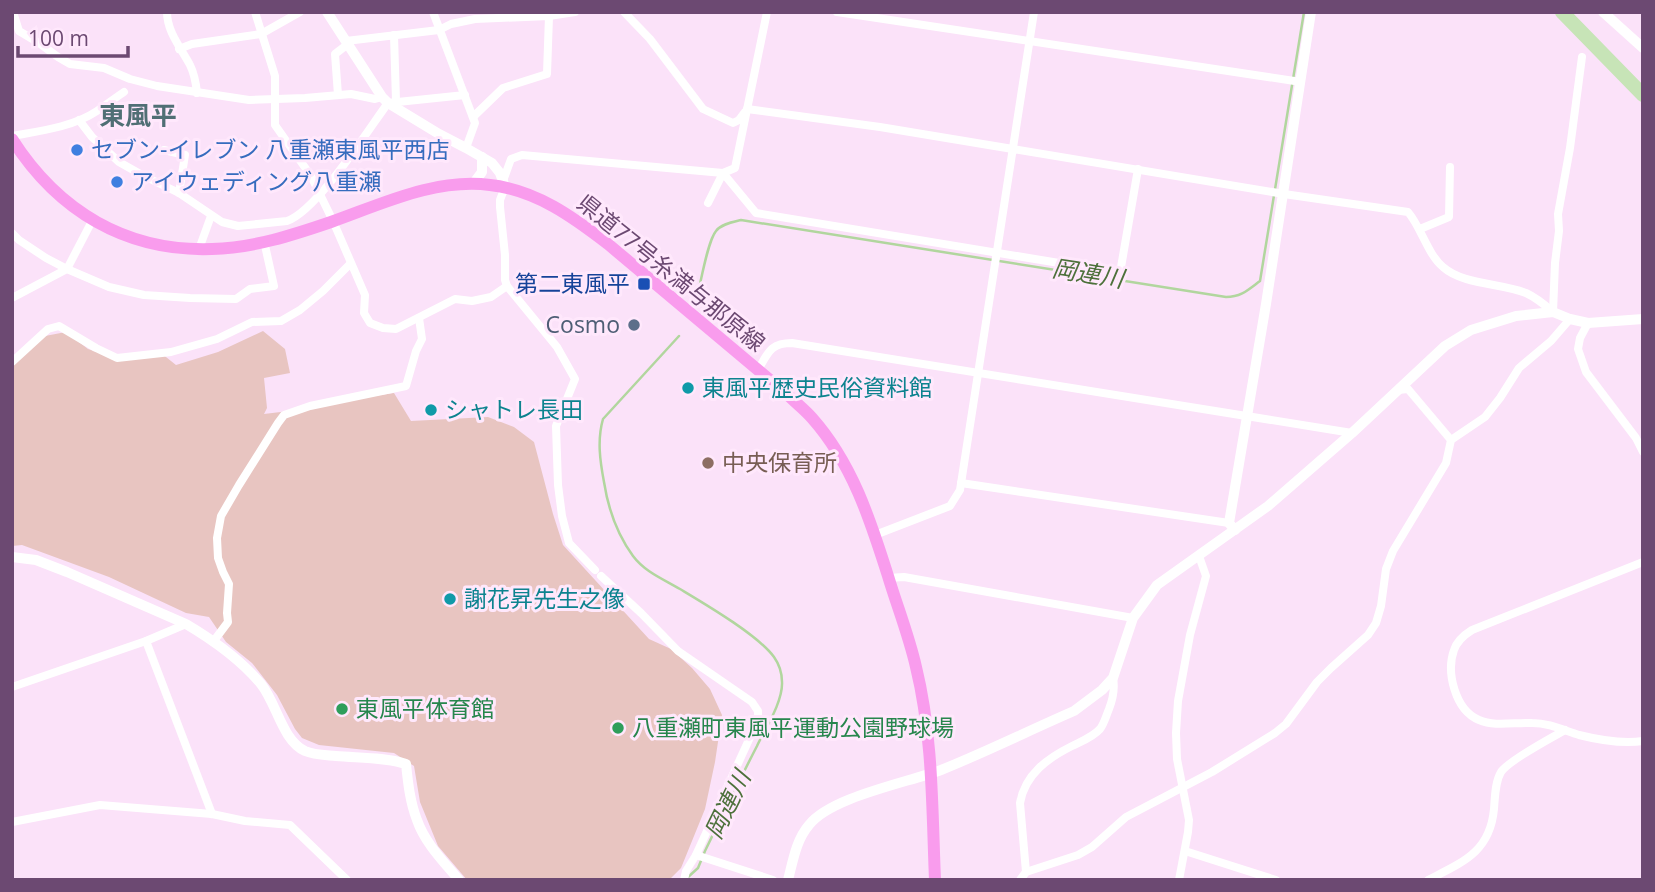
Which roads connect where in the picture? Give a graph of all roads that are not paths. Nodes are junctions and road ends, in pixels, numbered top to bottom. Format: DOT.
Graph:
graph roads {
  1 [pos="13,12"];
  2 [pos="167,12"];
  3 [pos="255,12"];
  4 [pos="300,12"];
  5 [pos="327,12"];
  6 [pos="433,12"];
  7 [pos="548,12"];
  8 [pos="575,12"];
  9 [pos="624,12"];
  10 [pos="767,12"];
  11 [pos="836,12"];
  12 [pos="1034,12"];
  13 [pos="1311,12"];
  14 [pos="1603,12"];
  15 [pos="474,16"];
  16 [pos="439,30"];
  17 [pos="261,34"];
  18 [pos="394,35"];
  19 [pos="1029,41"];
  20 [pos="347,42"];
  21 [pos="1643,48"];
  22 [pos="179,49"];
  23 [pos="1582,57"];
  24 [pos="1300,82"];
  25 [pos="124,92"];
  26 [pos="197,93"];
  27 [pos="338,95"];
  28 [pos="465,96"];
  29 [pos="275,99"];
  30 [pos="388,100"];
  31 [pos="747,109"];
  32 [pos="473,117"];
  33 [pos="79,120"];
  34 [pos="12,138"];
  35 [pos="466,148"];
  36 [pos="1012,148"];
  37 [pos="164,150"];
  38 [pos="482,157"];
  39 [pos="1450,167"];
  40 [pos="1138,169"];
  41 [pos="723,173"];
  42 [pos="473,184"];
  43 [pos="504,184"];
  44 [pos="179,193"];
  45 [pos="1284,194"];
  46 [pos="320,196"];
  47 [pos="708,203"];
  48 [pos="211,216"];
  49 [pos="92,220"];
  50 [pos="333,221"];
  51 [pos="1420,229"];
  52 [pos="15,238"];
  53 [pos="264,242"];
  54 [pos="199,249"];
  55 [pos="996,252"];
  56 [pos="350,264"];
  57 [pos="67,269"];
  58 [pos="507,286"];
  59 [pos="12,298"];
  60 [pos="1553,312"];
  61 [pos="419,318"];
  62 [pos="1570,319"];
  63 [pos="1643,319"];
  64 [pos="1588,323"];
  65 [pos="12,362"];
  66 [pos="758,370"];
  67 [pos="978,373"];
  68 [pos="1396,391"];
  69 [pos="1248,417"];
  70 [pos="1352,433"];
  71 [pos="1451,440"];
  72 [pos="1643,452"];
  73 [pos="961,483"];
  74 [pos="1232,526"];
  75 [pos="875,535"];
  76 [pos="1199,556"];
  77 [pos="12,557"];
  78 [pos="1643,562"];
  79 [pos="888,578"];
  80 [pos="1133,618"];
  81 [pos="186,624"];
  82 [pos="146,641"];
  83 [pos="213,642"];
  84 [pos="1113,678"];
  85 [pos="12,687"];
  86 [pos="1565,730"];
  87 [pos="1643,741"];
  88 [pos="930,774"];
  89 [pos="1182,788"];
  90 [pos="212,814"];
  91 [pos="12,822"];
  92 [pos="1185,851"];
  93 [pos="696,855"];
  94 [pos="1026,872"];
  95 [pos="347,880"];
  96 [pos="459,880"];
  97 [pos="684,880"];
  98 [pos="774,880"];
  99 [pos="788,880"];
  100 [pos="935,880"];
  101 [pos="1020,880"];
  102 [pos="1179,880"];
  103 [pos="1276,880"];
  104 [pos="1428,880"];
  1 -- 26 [label="street"];
  2 -- 22 [label="street"];
  3 -- 17 [label="street"];
  4 -- 17 [label="street"];
  5 -- 20 [label="street"];
  6 -- 16 [label="street"];
  7 -- 8 [label="street"];
  9 -- 31 [label="street"];
  10 -- 31 [label="street"];
  11 -- 19 [label="street"];
  12 -- 19 [label="street"];
  13 -- 24 [label="street"];
  14 -- 21 [label="street"];
  15 -- 16 [label="street"];
  15 -- 32 [label="street"];
  16 -- 18 [label="street"];
  16 -- 28 [label="street"];
  17 -- 22 [label="street"];
  17 -- 29 [label="street"];
  18 -- 20 [label="street"];
  18 -- 30 [label="street"];
  19 -- 24 [label="street"];
  19 -- 36 [label="street"];
  20 -- 27 [label="street"];
  20 -- 30 [label="street"];
  22 -- 26 [label="street"];
  23 -- 60 [label="street"];
  24 -- 45 [label="street"];
  25 -- 33 [label="street"];
  26 -- 29 [label="street"];
  27 -- 29 [label="street"];
  27 -- 30 [label="street"];
  28 -- 30 [label="street"];
  28 -- 32 [label="street"];
  29 -- 46 [label="street"];
  30 -- 35 [label="street"];
  30 -- 46 [label="street"];
  31 -- 36 [label="street"];
  31 -- 41 [label="street"];
  32 -- 35 [label="street"];
  33 -- 34 [label="street"];
  33 -- 44 [label="street"];
  34 -- 49 [label="main road, 県道77号糸満与那原線"];
  35 -- 38 [label="street"];
  36 -- 40 [label="street"];
  36 -- 55 [label="street"];
  37 -- 44 [label="street"];
  38 -- 42 [label="street"];
  38 -- 43 [label="street"];
  39 -- 51 [label="street"];
  40 -- 45 [label="street"];
  40 -- 55 [label="street"];
  41 -- 43 [label="street"];
  41 -- 47 [label="street"];
  41 -- 55 [label="street"];
  42 -- 43 [label="main road, 県道77号糸満与那原線"];
  42 -- 50 [label="main road, 県道77号糸満与那原線"];
  43 -- 58 [label="street"];
  43 -- 66 [label="main road, 県道77号糸満与那原線"];
  44 -- 48 [label="street"];
  45 -- 51 [label="street"];
  45 -- 69 [label="street"];
  46 -- 48 [label="street"];
  46 -- 50 [label="street"];
  48 -- 54 [label="street"];
  49 -- 54 [label="main road, 県道77号糸満与那原線"];
  49 -- 57 [label="street"];
  50 -- 53 [label="main road, 県道77号糸満与那原線"];
  50 -- 56 [label="street"];
  51 -- 60 [label="street"];
  52 -- 57 [label="street"];
  53 -- 54 [label="main road, 県道77号糸満与那原線"];
  53 -- 57 [label="street"];
  55 -- 67 [label="street"];
  56 -- 61 [label="street"];
  56 -- 65 [label="street"];
  57 -- 59 [label="street"];
  58 -- 61 [label="street"];
  58 -- 93 [label="street"];
  60 -- 62 [label="street"];
  60 -- 68 [label="street"];
  61 -- 83 [label="street"];
  62 -- 64 [label="street"];
  62 -- 71 [label="street"];
  63 -- 64 [label="street"];
  64 -- 72 [label="street"];
  66 -- 67 [label="street"];
  66 -- 75 [label="main road, 県道77号糸満与那原線"];
  67 -- 69 [label="street"];
  67 -- 73 [label="street"];
  68 -- 70 [label="street"];
  68 -- 71 [label="street"];
  69 -- 70 [label="street"];
  69 -- 74 [label="street"];
  70 -- 74 [label="street"];
  71 -- 89 [label="street"];
  73 -- 74 [label="street"];
  73 -- 75 [label="street"];
  74 -- 76 [label="street"];
  75 -- 79 [label="main road, 県道77号糸満与那原線"];
  76 -- 80 [label="street"];
  76 -- 89 [label="street"];
  77 -- 81 [label="street"];
  78 -- 86 [label="street"];
  79 -- 80 [label="street"];
  79 -- 88 [label="main road, 県道77号糸満与那原線"];
  80 -- 84 [label="street"];
  81 -- 82 [label="street"];
  81 -- 83 [label="street"];
  82 -- 85 [label="street"];
  82 -- 90 [label="street"];
  83 -- 96 [label="street"];
  84 -- 88 [label="street"];
  84 -- 94 [label="street"];
  86 -- 87 [label="street"];
  86 -- 104 [label="street"];
  88 -- 99 [label="street"];
  88 -- 100 [label="main road, 県道77号糸満与那原線"];
  89 -- 92 [label="street"];
  89 -- 94 [label="street"];
  90 -- 91 [label="street"];
  90 -- 95 [label="street"];
  92 -- 102 [label="street"];
  92 -- 103 [label="street"];
  93 -- 97 [label="street"];
  93 -- 98 [label="street"];
  94 -- 101 [label="street"];
}
